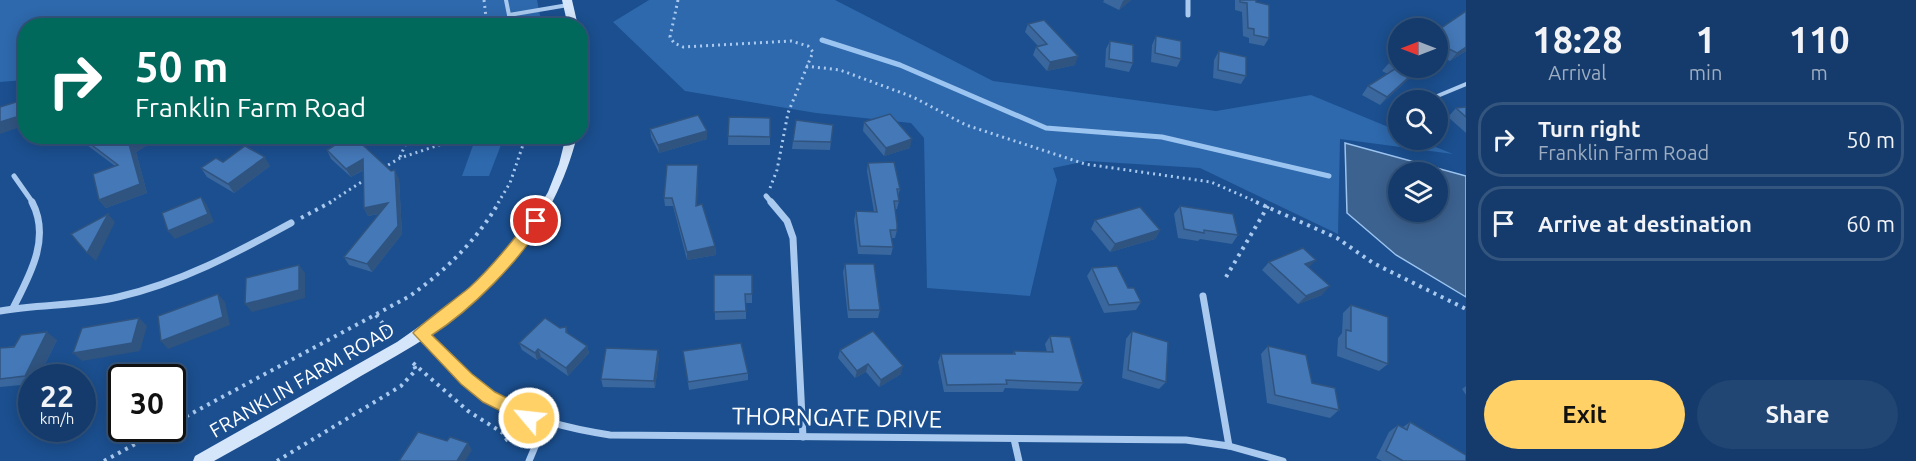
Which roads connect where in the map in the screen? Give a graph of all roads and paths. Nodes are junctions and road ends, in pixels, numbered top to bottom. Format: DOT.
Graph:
graph roads {
  1 [pos="484,0"];
  2 [pos="506,0"];
  3 [pos="678,0"];
  4 [pos="1188,0"];
  5 [pos="568,2"];
  6 [pos="509,15"];
  7 [pos="1188,15"];
  8 [pos="486,18"];
  9 [pos="510,18"];
  10 [pos="571,18"];
  11 [pos="806,66"];
  12 [pos="1466,84"];
  13 [pos="1448,92"];
  14 [pos="406,144"];
  15 [pos="442,144"];
  16 [pos="523,144"];
  17 [pos="570,144"];
  18 [pos="1056,153"];
  19 [pos="1063,156"];
  20 [pos="400,158"];
  21 [pos="380,170"];
  22 [pos="14,176"];
  23 [pos="370,176"];
  24 [pos="766,196"];
  25 [pos="1268,206"];
  26 [pos="291,223"];
  27 [pos="1226,277"];
  28 [pos="1203,296"];
  29 [pos="13,308"];
  30 [pos="1466,309"];
  31 [pos="0,311"];
  32 [pos="376,315"];
  33 [pos="421,333"];
  34 [pos="392,336"];
  35 [pos="186,417"];
  36 [pos="545,423"];
  37 [pos="803,437"];
  38 [pos="1014,439"];
  39 [pos="140,442"];
  40 [pos="1229,446"];
  41 [pos="535,447"];
  42 [pos="104,461"];
  43 [pos="200,461"];
  44 [pos="277,461"];
  45 [pos="529,461"];
  46 [pos="1019,461"];
  47 [pos="1283,461"];
  1 -- 8 [label="path"];
  2 -- 6 [label="lane"];
  3 -- 11 [label="path"];
  4 -- 7 [label="street"];
  5 -- 6 [label="lane"];
  5 -- 10 [label="main road"];
  6 -- 9 [label="lane"];
  11 -- 18 [label="path"];
  11 -- 24 [label="path"];
  12 -- 13 [label="lane"];
  14 -- 20 [label="path"];
  15 -- 20 [label="path"];
  16 -- 32 [label="path"];
  17 -- 33 [label="main road, FRANKLIN FARM ROAD"];
  18 -- 19 [label="path"];
  19 -- 25 [label="path"];
  20 -- 21 [label="path"];
  22 -- 29 [label="street"];
  23 -- 26 [label="path"];
  24 -- 37 [label="street"];
  25 -- 27 [label="path"];
  25 -- 30 [label="path"];
  26 -- 29 [label="street"];
  28 -- 40 [label="street"];
  29 -- 31 [label="street"];
  32 -- 34 [label="path"];
  32 -- 35 [label="path"];
  33 -- 36 [label="street, THORNGATE DRIVE"];
  33 -- 43 [label="main road, FRANKLIN FARM ROAD"];
  36 -- 37 [label="street, THORNGATE DRIVE"];
  36 -- 41 [label="street"];
  37 -- 38 [label="street, THORNGATE DRIVE"];
  38 -- 40 [label="street, THORNGATE DRIVE"];
  38 -- 46 [label="street"];
  39 -- 42 [label="path"];
  40 -- 47 [label="street, THORNGATE DRIVE"];
  41 -- 44 [label="path"];
  41 -- 45 [label="street"];
}
